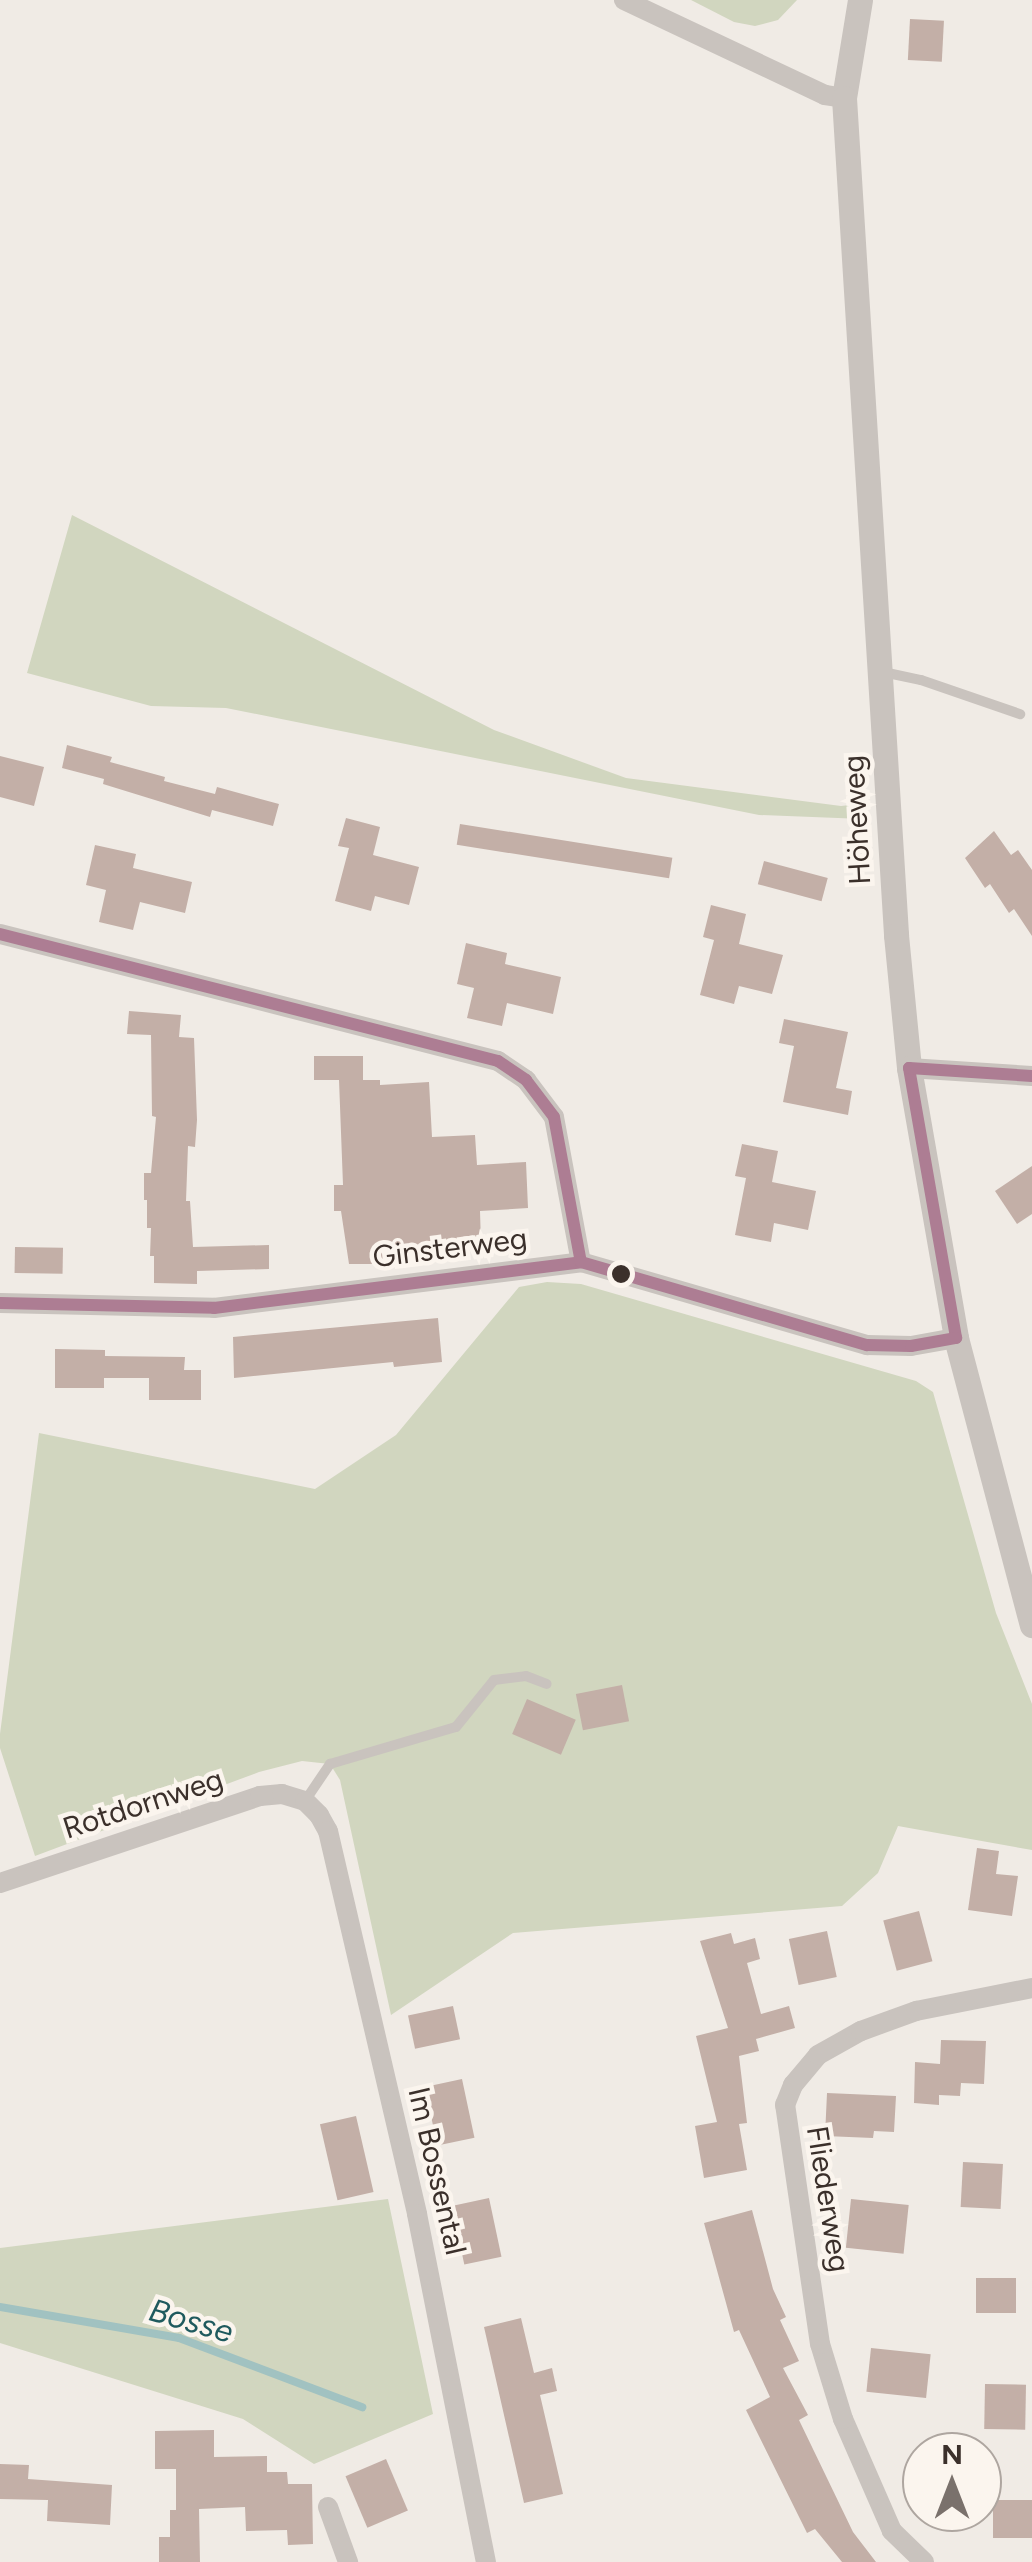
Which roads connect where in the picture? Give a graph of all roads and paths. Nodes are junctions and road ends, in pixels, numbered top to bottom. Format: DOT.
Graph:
graph roads {
  1 [pos="624,0"];
  2 [pos="860,0"];
  3 [pos="844,98"];
  4 [pos="882,672"];
  5 [pos="1020,714"];
  6 [pos="0,934"];
  7 [pos="909,1068"];
  8 [pos="1032,1076"];
  9 [pos="581,1262"];
  10 [pos="0,1303"];
  11 [pos="956,1338"];
  12 [pos="1032,1625"];
  13 [pos="547,1684"];
  14 [pos="306,1801"];
  15 [pos="0,1883"];
  16 [pos="1032,1988"];
  17 [pos="328,2507"];
  18 [pos="348,2562"];
  19 [pos="486,2562"];
  20 [pos="924,2562"];
  1 -- 3 [label="street"];
  2 -- 3 [label="street, Höheweg"];
  3 -- 4 [label="street, Höheweg"];
  4 -- 5 [label="lane"];
  4 -- 7 [label="street, Höheweg"];
  6 -- 9 [label="street"];
  7 -- 8 [label="street"];
  7 -- 11 [label="street, Höheweg"];
  9 -- 10 [label="street, Ginsterweg"];
  9 -- 11 [label="street, Ginsterweg"];
  11 -- 12 [label="street, Höheweg"];
  13 -- 14 [label="lane"];
  14 -- 15 [label="street, Rotdornweg"];
  14 -- 19 [label="street, Im Bossental"];
  16 -- 20 [label="street, Fliederweg"];
  17 -- 18 [label="street"];
}
